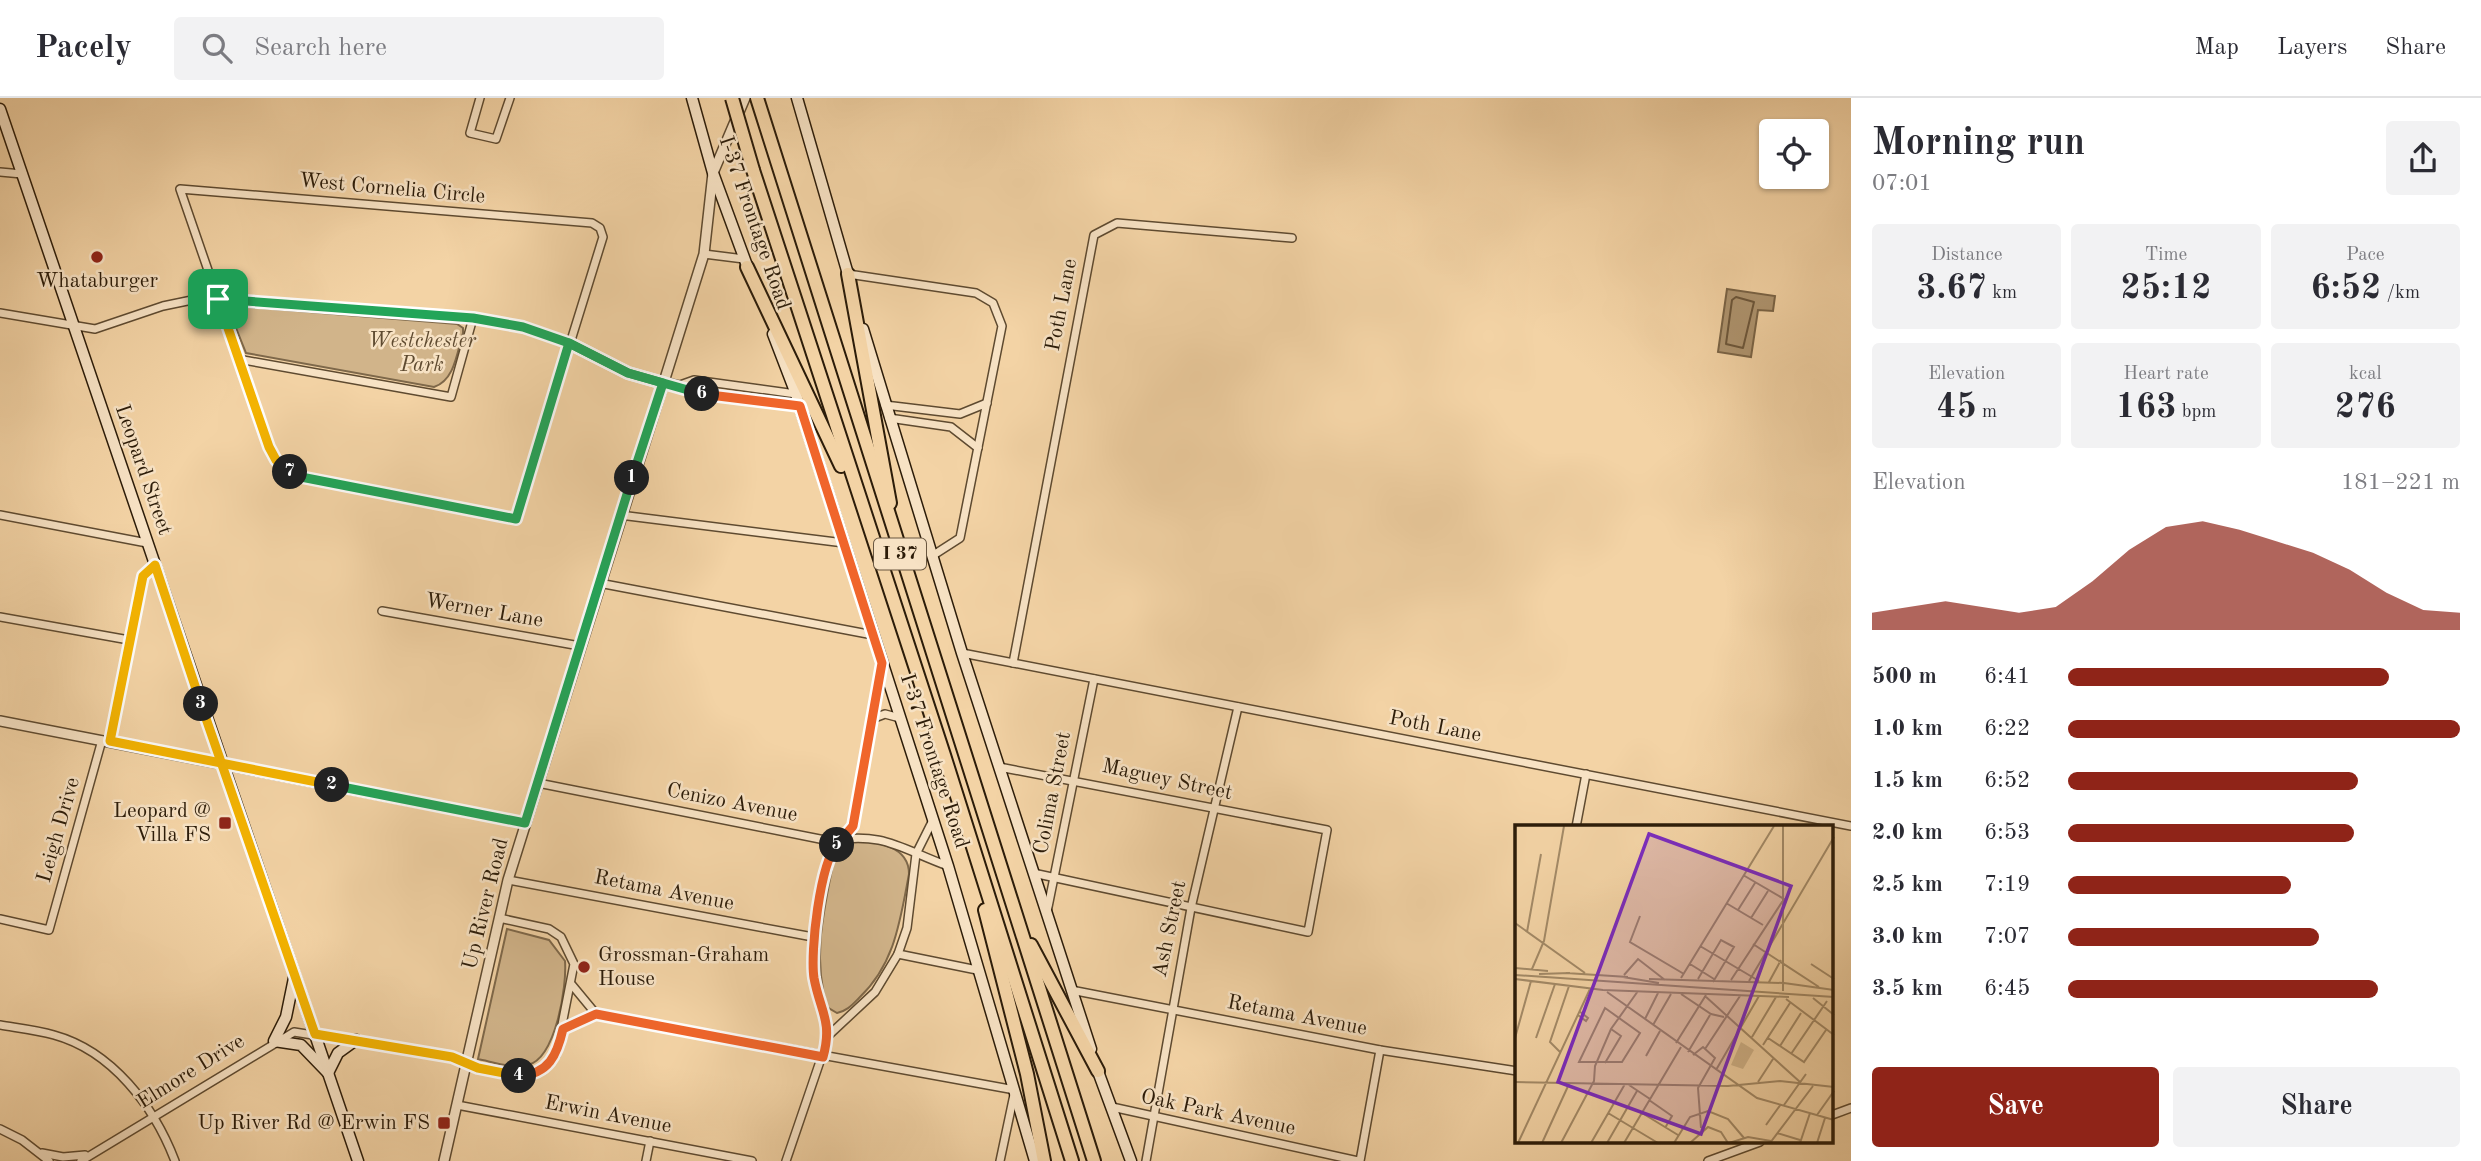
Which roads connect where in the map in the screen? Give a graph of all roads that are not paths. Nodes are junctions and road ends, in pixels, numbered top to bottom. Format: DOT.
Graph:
graph roads {
  1 [pos="480,98"];
  2 [pos="510,98"];
  3 [pos="692,98"];
  4 [pos="732,98"];
  5 [pos="745,98"];
  6 [pos="757,98"];
  7 [pos="797,98"];
  8 [pos="0,109"];
  9 [pos="0,172"];
  10 [pos="713,173"];
  11 [pos="22,174"];
  12 [pos="1292,238"];
  13 [pos="704,254"];
  14 [pos="746,263"];
  15 [pos="848,274"];
  16 [pos="218,299"];
  17 [pos="0,313"];
  18 [pos="473,318"];
  19 [pos="74,326"];
  20 [pos="569,343"];
  21 [pos="238,359"];
  22 [pos="663,383"];
  23 [pos="680,385"];
  24 [pos="796,394"];
  25 [pos="987,403"];
  26 [pos="885,405"];
  27 [pos="800,406"];
  28 [pos="943,413"];
  29 [pos="888,418"];
  30 [pos="941,425"];
  31 [pos="978,448"];
  32 [pos="864,513"];
  33 [pos="0,515"];
  34 [pos="620,515"];
  35 [pos="893,531"];
  36 [pos="148,543"];
  37 [pos="844,543"];
  38 [pos="932,556"];
  39 [pos="155,565"];
  40 [pos="599,583"];
  41 [pos="382,611"];
  42 [pos="0,617"];
  43 [pos="873,635"];
  44 [pos="128,640"];
  45 [pos="580,646"];
  46 [pos="962,653"];
  47 [pos="882,663"];
  48 [pos="1013,663"];
  49 [pos="1094,679"];
  50 [pos="1238,707"];
  51 [pos="900,718"];
  52 [pos="872,719"];
  53 [pos="0,721"];
  54 [pos="106,740"];
  55 [pos="221,763"];
  56 [pos="999,767"];
  57 [pos="1586,774"];
  58 [pos="1074,779"];
  59 [pos="538,783"];
  60 [pos="1214,808"];
  61 [pos="1805,817"];
  62 [pos="933,820"];
  63 [pos="525,823"];
  64 [pos="1576,825"];
  65 [pos="1803,825"];
  66 [pos="1851,826"];
  67 [pos="968,828"];
  68 [pos="843,838"];
  69 [pos="916,854"];
  70 [pos="948,866"];
  71 [pos="1032,873"];
  72 [pos="1054,879"];
  73 [pos="508,880"];
  74 [pos="1191,908"];
  75 [pos="1046,913"];
  76 [pos="1014,914"];
  77 [pos="499,918"];
  78 [pos="0,919"];
  79 [pos="813,937"];
  80 [pos="898,954"];
  81 [pos="977,970"];
  82 [pos="295,977"];
  83 [pos="572,985"];
  84 [pos="1071,990"];
  85 [pos="1171,1009"];
  86 [pos="596,1014"];
  87 [pos="0,1025"];
  88 [pos="563,1029"];
  89 [pos="315,1034"];
  90 [pos="830,1035"];
  91 [pos="356,1040"];
  92 [pos="274,1041"];
  93 [pos="1380,1050"];
  94 [pos="823,1057"];
  95 [pos="466,1063"];
  96 [pos="1098,1071"];
  97 [pos="1515,1071"];
  98 [pos="328,1073"];
  99 [pos="1015,1090"];
  100 [pos="457,1105"];
  101 [pos="1112,1107"];
  102 [pos="1851,1108"];
  103 [pos="1834,1114"];
  104 [pos="152,1116"];
  105 [pos="1153,1116"];
  106 [pos="1023,1120"];
  107 [pos="1007,1122"];
  108 [pos="0,1129"];
  109 [pos="650,1141"];
  110 [pos="1744,1144"];
  111 [pos="38,1151"];
  112 [pos="89,1154"];
  113 [pos="49,1161"];
  114 [pos="81,1161"];
  115 [pos="175,1161"];
  116 [pos="358,1161"];
  117 [pos="444,1161"];
  118 [pos="646,1161"];
  119 [pos="752,1161"];
  120 [pos="786,1161"];
  121 [pos="1000,1161"];
  122 [pos="1035,1161"];
  123 [pos="1044,1161"];
  124 [pos="1072,1161"];
  125 [pos="1094,1161"];
  126 [pos="1131,1161"];
  127 [pos="1146,1161"];
  128 [pos="1359,1161"];
  129 [pos="1708,1161"];
  1 -- 2 [label="street"];
  3 -- 10 [label="main road, I-37 Frontage Road"];
  4 -- 32 [label="highway, I 37, bridge"];
  5 -- 10 [label="street, Up River Road"];
  6 -- 35 [label="highway, I 37"];
  7 -- 15 [label="main road"];
  8 -- 11 [label="main road, Leopard Street"];
  9 -- 11 [label="street"];
  10 -- 13 [label="street, Up River Road"];
  10 -- 14 [label="main road, I-37 Frontage Road"];
  11 -- 19 [label="main road, Leopard Street"];
  12 -- 48 [label="street, Poth Lane"];
  13 -- 14 [label="street"];
  13 -- 22 [label="street, Up River Road"];
  14 -- 24 [label="main road, I-37 Frontage Road"];
  14 -- 32 [label="highway"];
  15 -- 25 [label="street"];
  15 -- 26 [label="main road"];
  15 -- 35 [label="highway"];
  16 -- 18 [label="street"];
  16 -- 19 [label="street"];
  16 -- 20 [label="street, West Cornelia Circle"];
  16 -- 21 [label="street"];
  17 -- 19 [label="street"];
  18 -- 20 [label="street"];
  18 -- 21 [label="street"];
  19 -- 36 [label="main road, Leopard Street"];
  20 -- 21 [label="street"];
  20 -- 22 [label="street"];
  22 -- 23 [label="street"];
  22 -- 34 [label="street, Up River Road"];
  23 -- 24 [label="street"];
  23 -- 27 [label="street"];
  24 -- 27 [label="main road, I-37 Frontage Road"];
  25 -- 28 [label="street"];
  25 -- 31 [label="street"];
  26 -- 28 [label="street"];
  26 -- 29 [label="main road"];
  27 -- 37 [label="main road, I-37 Frontage Road"];
  28 -- 30 [label="street"];
  29 -- 30 [label="street"];
  29 -- 38 [label="main road"];
  30 -- 31 [label="street"];
  31 -- 38 [label="street"];
  32 -- 67 [label="highway, I 37"];
  33 -- 36 [label="street"];
  34 -- 37 [label="street"];
  34 -- 40 [label="street, Up River Road"];
  35 -- 76 [label="highway, I 37"];
  36 -- 39 [label="main road, Leopard Street"];
  37 -- 43 [label="main road, I-37 Frontage Road"];
  38 -- 46 [label="main road"];
  39 -- 44 [label="street, Leigh Drive"];
  39 -- 55 [label="main road, Leopard Street"];
  40 -- 43 [label="street"];
  40 -- 45 [label="street, Up River Road"];
  41 -- 45 [label="street, Werner Lane"];
  42 -- 44 [label="street"];
  43 -- 47 [label="main road, I-37 Frontage Road"];
  44 -- 54 [label="street, Leigh Drive"];
  45 -- 59 [label="street, Up River Road"];
  46 -- 48 [label="street, Poth Lane"];
  46 -- 56 [label="main road"];
  47 -- 51 [label="main road, I-37 Frontage Road"];
  47 -- 52 [label="street"];
  48 -- 49 [label="street, Poth Lane"];
  49 -- 50 [label="street, Poth Lane"];
  49 -- 58 [label="street, Colima Street"];
  50 -- 57 [label="street, Poth Lane"];
  50 -- 60 [label="street, Ash Street"];
  51 -- 52 [label="street"];
  51 -- 62 [label="main road, I-37 Frontage Road"];
  52 -- 68 [label="street"];
  53 -- 54 [label="street"];
  54 -- 55 [label="street"];
  54 -- 78 [label="street, Leigh Drive"];
  55 -- 63 [label="street"];
  55 -- 82 [label="main road, Leopard Street"];
  56 -- 58 [label="street, Maguey Street"];
  56 -- 71 [label="main road"];
  57 -- 61 [label="street, Poth Lane"];
  57 -- 64 [label="street"];
  58 -- 60 [label="street, Maguey Street"];
  58 -- 72 [label="street, Colima Street"];
  59 -- 63 [label="street, Up River Road"];
  59 -- 68 [label="street, Cenizo Avenue"];
  60 -- 74 [label="street, Ash Street"];
  60 -- 74 [label="street, Maguey Street"];
  61 -- 65 [label="street"];
  61 -- 66 [label="street, Poth Lane"];
  62 -- 69 [label="street"];
  62 -- 70 [label="main road, I-37 Frontage Road"];
  63 -- 73 [label="street, Up River Road"];
  67 -- 123 [label="highway"];
  67 -- 124 [label="highway, I 37"];
  68 -- 69 [label="street, Cenizo Avenue"];
  68 -- 79 [label="street"];
  69 -- 70 [label="street, Cenizo Avenue"];
  69 -- 80 [label="street"];
  70 -- 81 [label="main road, I-37 Frontage Road"];
  71 -- 72 [label="street"];
  71 -- 75 [label="main road"];
  72 -- 74 [label="street"];
  72 -- 75 [label="street, Colima Street"];
  73 -- 77 [label="street, Up River Road"];
  73 -- 79 [label="street, Retama Avenue"];
  74 -- 85 [label="street, Ash Street"];
  75 -- 84 [label="main road"];
  76 -- 96 [label="highway"];
  76 -- 125 [label="highway, I 37"];
  77 -- 83 [label="street"];
  77 -- 95 [label="street, Up River Road"];
  79 -- 90 [label="street"];
  80 -- 81 [label="street"];
  80 -- 90 [label="street"];
  81 -- 99 [label="main road, I-37 Frontage Road"];
  82 -- 89 [label="main road, Leopard Street"];
  82 -- 92 [label="main road"];
  83 -- 86 [label="street"];
  83 -- 88 [label="street"];
  84 -- 85 [label="street, Retama Avenue"];
  84 -- 96 [label="main road"];
  85 -- 93 [label="street, Retama Avenue"];
  85 -- 105 [label="street, Ash Street"];
  86 -- 88 [label="street"];
  86 -- 94 [label="street"];
  87 -- 104 [label="street"];
  88 -- 95 [label="street"];
  89 -- 91 [label="street"];
  89 -- 92 [label="street, Elmore Drive"];
  89 -- 98 [label="main road, Leopard Street"];
  90 -- 94 [label="street"];
  91 -- 95 [label="street"];
  91 -- 98 [label="main road"];
  92 -- 98 [label="main road"];
  92 -- 104 [label="street, Elmore Drive"];
  93 -- 97 [label="street, Retama Avenue"];
  93 -- 128 [label="street"];
  94 -- 99 [label="street"];
  94 -- 120 [label="street"];
  95 -- 100 [label="street, Up River Road"];
  96 -- 101 [label="main road"];
  98 -- 116 [label="main road, Leopard Street"];
  99 -- 106 [label="main road, I-37 Frontage Road"];
  99 -- 107 [label="street"];
  100 -- 109 [label="street, Erwin Avenue"];
  100 -- 117 [label="street, Up River Road"];
  101 -- 105 [label="street, Oak Park Avenue"];
  101 -- 126 [label="main road"];
  102 -- 103 [label="street"];
  104 -- 112 [label="street, Elmore Drive"];
  104 -- 115 [label="street"];
  105 -- 127 [label="street, Ash Street"];
  105 -- 128 [label="street, Oak Park Avenue"];
  106 -- 107 [label="street"];
  106 -- 122 [label="main road, I-37 Frontage Road"];
  107 -- 121 [label="street"];
  108 -- 111 [label="street"];
  109 -- 118 [label="street"];
  109 -- 119 [label="street, Erwin Avenue"];
  110 -- 129 [label="street"];
  111 -- 112 [label="street, Elmore Drive"];
  111 -- 113 [label="street"];
  112 -- 114 [label="street, Elmore Drive"];
}
